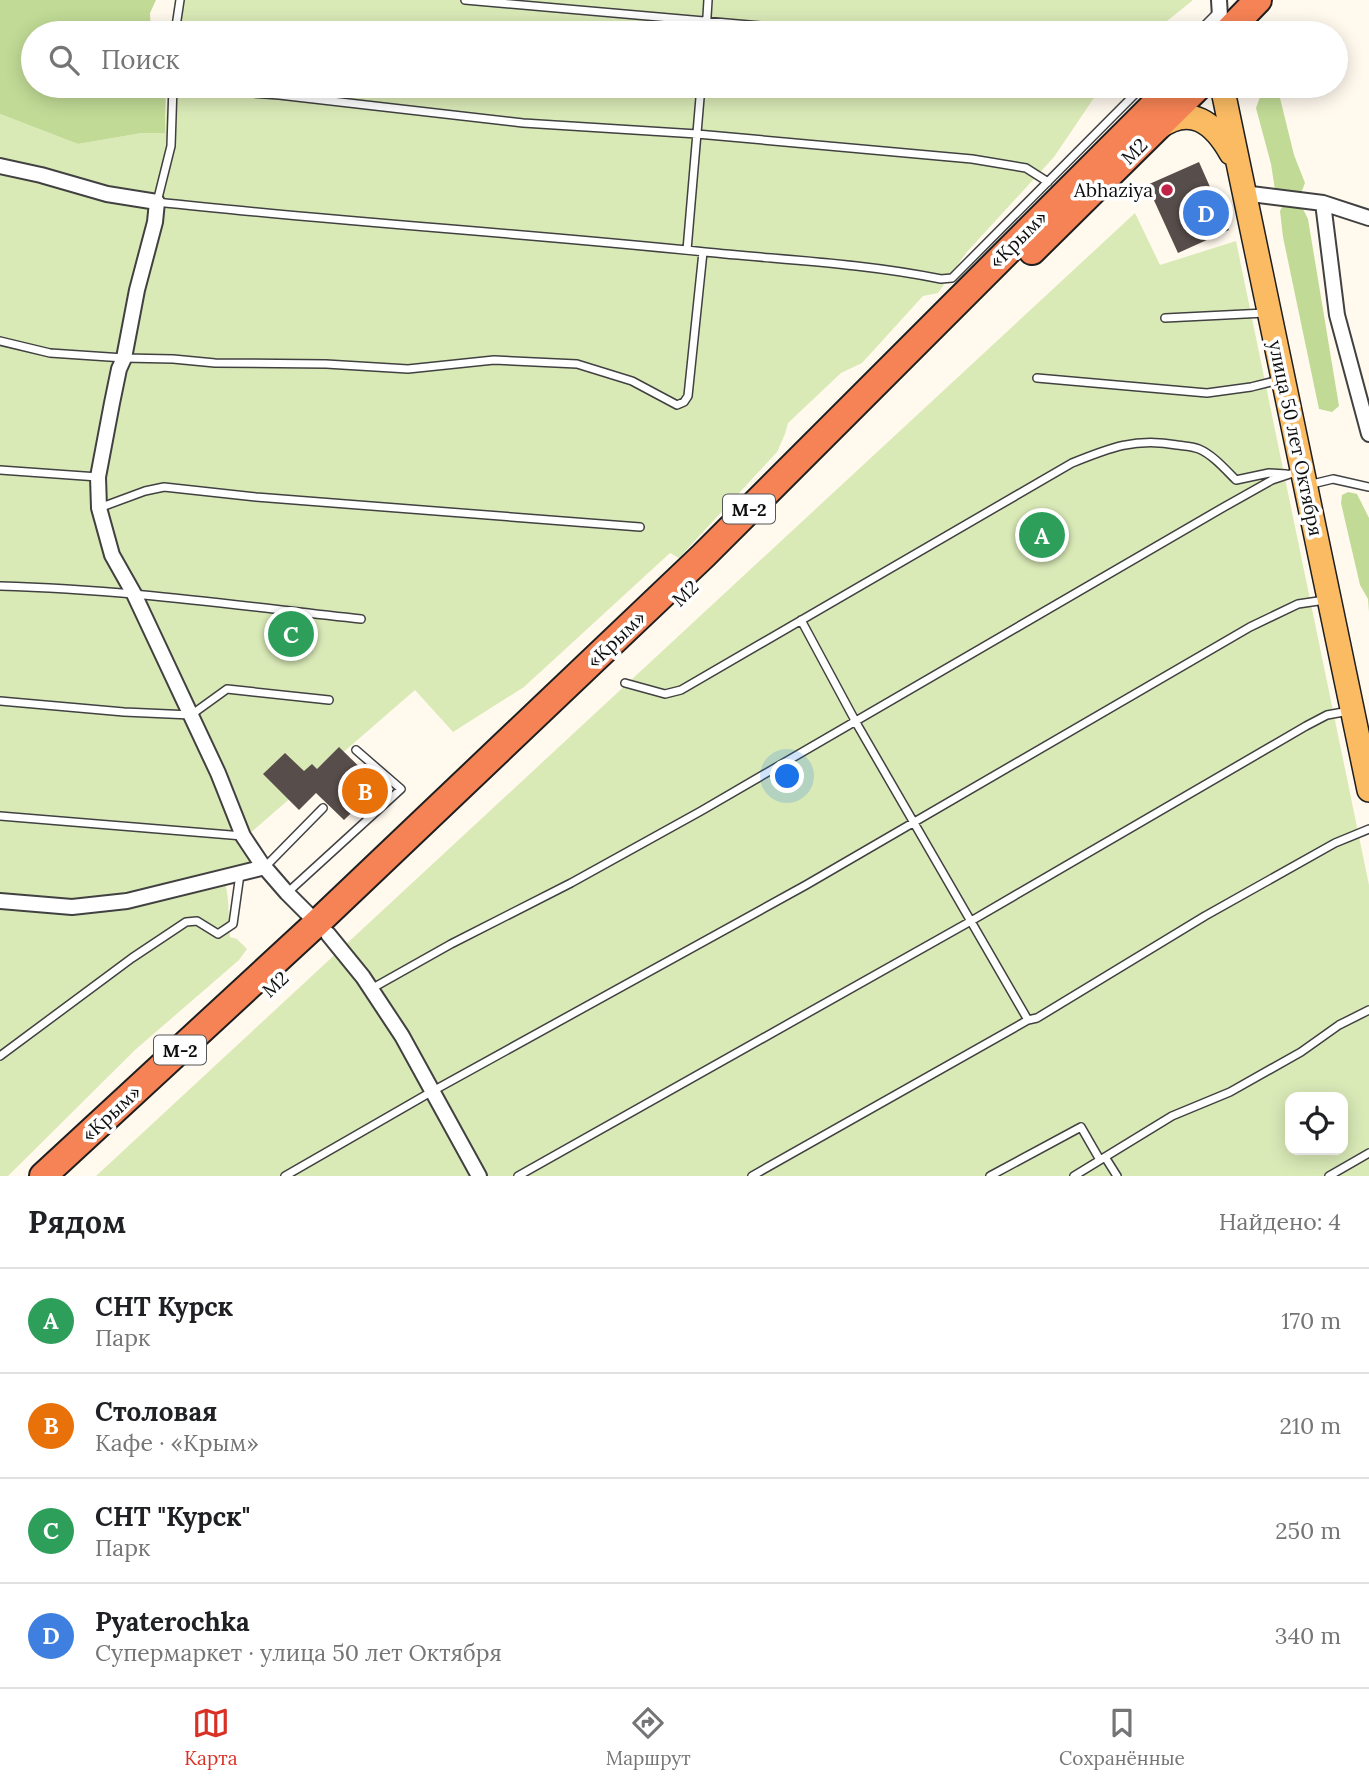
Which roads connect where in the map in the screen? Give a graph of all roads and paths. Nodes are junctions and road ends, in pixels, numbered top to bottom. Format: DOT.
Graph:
graph roads {
  1 [pos="180,0"];
  2 [pos="465,0"];
  3 [pos="708,0"];
  4 [pos="1258,0"];
  5 [pos="1274,0"];
  6 [pos="1222,19"];
  7 [pos="177,21"];
  8 [pos="707,21"];
  9 [pos="1256,21"];
  10 [pos="173,98"];
  11 [pos="309,98"];
  12 [pos="700,98"];
  13 [pos="1130,98"];
  14 [pos="1161,98"];
  15 [pos="1187,98"];
  16 [pos="1224,98"];
  17 [pos="1156,130"];
  18 [pos="697,134"];
  19 [pos="1236,162"];
  20 [pos="0,166"];
  21 [pos="1048,182"];
  22 [pos="1243,193"];
  23 [pos="157,202"];
  24 [pos="1323,203"];
  25 [pos="1369,218"];
  26 [pos="687,250"];
  27 [pos="704,252"];
  28 [pos="1270,313"];
  29 [pos="1165,318"];
  30 [pos="0,341"];
  31 [pos="124,358"];
  32 [pos="1037,378"];
  33 [pos="1284,379"];
  34 [pos="1369,434"];
  35 [pos="0,471"];
  36 [pos="1300,476"];
  37 [pos="98,477"];
  38 [pos="1369,486"];
  39 [pos="99,508"];
  40 [pos="640,527"];
  41 [pos="0,586"];
  42 [pos="134,594"];
  43 [pos="1329,599"];
  44 [pos="361,619"];
  45 [pos="801,620"];
  46 [pos="625,683"];
  47 [pos="330,700"];
  48 [pos="0,701"];
  49 [pos="1353,711"];
  50 [pos="191,715"];
  51 [pos="855,722"];
  52 [pos="356,750"];
  53 [pos="1369,790"];
  54 [pos="323,808"];
  55 [pos="0,816"];
  56 [pos="915,822"];
  57 [pos="1369,829"];
  58 [pos="243,836"];
  59 [pos="265,867"];
  60 [pos="240,874"];
  61 [pos="287,893"];
  62 [pos="0,901"];
  63 [pos="971,921"];
  64 [pos="323,929"];
  65 [pos="371,989"];
  66 [pos="1369,1010"];
  67 [pos="1028,1020"];
  68 [pos="0,1055"];
  69 [pos="431,1092"];
  70 [pos="1369,1153"];
  71 [pos="1102,1158"];
  72 [pos="43,1176"];
  73 [pos="69,1176"];
  74 [pos="285,1176"];
  75 [pos="478,1176"];
  76 [pos="517,1176"];
  77 [pos="752,1176"];
  78 [pos="990,1176"];
  79 [pos="1074,1176"];
  80 [pos="1117,1176"];
  81 [pos="1329,1176"];
  1 -- 7 [label="lane"];
  2 -- 8 [label="lane"];
  3 -- 8 [label="lane"];
  4 -- 6 [label="highway"];
  5 -- 9 [label="highway"];
  10 -- 23 [label="lane"];
  11 -- 18 [label="lane"];
  12 -- 18 [label="lane"];
  13 -- 21 [label="lane"];
  14 -- 64 [label="highway, «Крым» / М-2"];
  15 -- 17 [label="highway, М2"];
  16 -- 19 [label="main road, улица 50 лет Октября"];
  17 -- 19 [label="main road"];
  17 -- 64 [label="highway, М2"];
  18 -- 21 [label="lane"];
  18 -- 26 [label="lane"];
  19 -- 22 [label="main road, улица 50 лет Октября"];
  20 -- 23 [label="street"];
  21 -- 27 [label="lane"];
  22 -- 24 [label="street"];
  22 -- 28 [label="main road, улица 50 лет Октября"];
  23 -- 26 [label="lane"];
  23 -- 31 [label="street"];
  24 -- 25 [label="street"];
  24 -- 34 [label="street"];
  26 -- 27 [label="lane"];
  27 -- 31 [label="lane"];
  28 -- 29 [label="lane"];
  28 -- 33 [label="main road, улица 50 лет Октября"];
  30 -- 31 [label="lane"];
  31 -- 37 [label="street"];
  32 -- 33 [label="lane"];
  33 -- 36 [label="main road, улица 50 лет Октября"];
  35 -- 37 [label="lane"];
  36 -- 38 [label="lane"];
  36 -- 43 [label="main road, улица 50 лет Октября"];
  36 -- 45 [label="lane"];
  36 -- 51 [label="lane"];
  37 -- 39 [label="street"];
  39 -- 40 [label="lane"];
  39 -- 42 [label="street"];
  41 -- 42 [label="lane"];
  42 -- 44 [label="lane"];
  42 -- 50 [label="street"];
  43 -- 49 [label="main road, улица 50 лет Октября"];
  43 -- 56 [label="lane"];
  45 -- 46 [label="lane"];
  45 -- 51 [label="lane"];
  47 -- 50 [label="lane"];
  48 -- 50 [label="lane"];
  49 -- 53 [label="main road, улица 50 лет Октября"];
  49 -- 63 [label="lane"];
  50 -- 58 [label="street"];
  51 -- 56 [label="lane"];
  51 -- 65 [label="lane"];
  52 -- 61 [label="lane"];
  54 -- 59 [label="lane"];
  55 -- 58 [label="lane"];
  56 -- 63 [label="lane"];
  56 -- 69 [label="lane"];
  57 -- 67 [label="lane"];
  58 -- 59 [label="street"];
  59 -- 60 [label="street"];
  59 -- 61 [label="street"];
  60 -- 62 [label="street"];
  60 -- 68 [label="lane"];
  61 -- 64 [label="street"];
  63 -- 67 [label="lane"];
  63 -- 76 [label="lane"];
  64 -- 65 [label="street"];
  64 -- 72 [label="highway, «Крым» / М-2"];
  64 -- 73 [label="highway, М2"];
  65 -- 69 [label="street"];
  66 -- 71 [label="lane"];
  67 -- 77 [label="lane"];
  69 -- 74 [label="lane"];
  69 -- 75 [label="street"];
  70 -- 81 [label="lane"];
  71 -- 78 [label="lane"];
  71 -- 79 [label="lane"];
  71 -- 80 [label="lane"];
}
